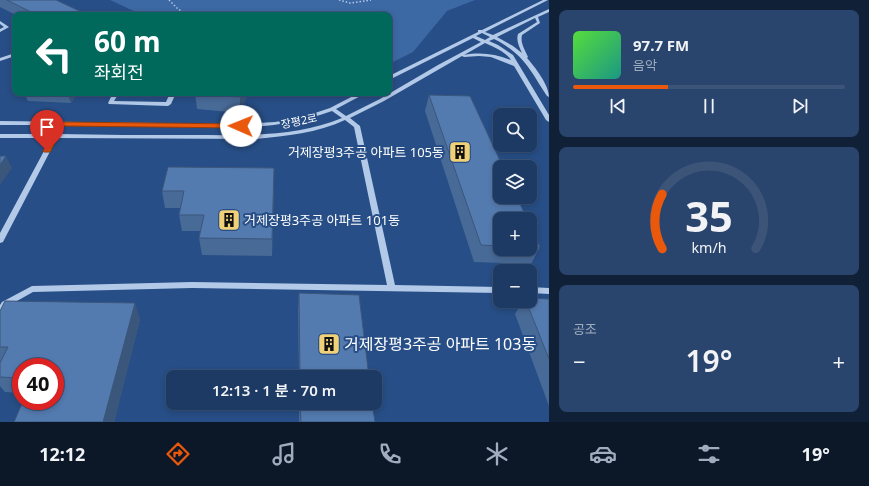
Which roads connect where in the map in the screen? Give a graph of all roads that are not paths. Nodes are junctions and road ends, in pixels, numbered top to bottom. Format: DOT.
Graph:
graph roads {
  1 [pos="546,0"];
  2 [pos="549,10"];
  3 [pos="536,16"];
  4 [pos="0,22"];
  5 [pos="0,31"];
  6 [pos="480,32"];
  7 [pos="472,36"];
  8 [pos="494,38"];
  9 [pos="486,42"];
  10 [pos="12,55"];
  11 [pos="454,58"];
  12 [pos="0,60"];
  13 [pos="529,63"];
  14 [pos="518,65"];
  15 [pos="392,76"];
  16 [pos="392,93"];
  17 [pos="549,95"];
  18 [pos="114,96"];
  19 [pos="172,96"];
  20 [pos="357,96"];
  21 [pos="387,96"];
  22 [pos="333,109"];
  23 [pos="346,118"];
  24 [pos="549,120"];
  25 [pos="0,123"];
  26 [pos="61,124"];
  27 [pos="0,136"];
  28 [pos="53,137"];
  29 [pos="0,240"];
  30 [pos="392,288"];
  31 [pos="493,290"];
  32 [pos="537,290"];
  33 [pos="549,291"];
  34 [pos="0,313"];
  1 -- 6 [label="street"];
  2 -- 3 [label="street, 장평2로"];
  3 -- 8 [label="street, 장평2로"];
  3 -- 13 [label="street"];
  4 -- 5 [label="street"];
  6 -- 7 [label="street"];
  6 -- 8 [label="street"];
  7 -- 9 [label="street"];
  7 -- 15 [label="street"];
  8 -- 9 [label="street, 장평2로"];
  8 -- 13 [label="street"];
  9 -- 11 [label="street, 장평2로"];
  9 -- 14 [label="street"];
  10 -- 12 [label="street"];
  11 -- 14 [label="street"];
  11 -- 16 [label="street, 장평2로"];
  13 -- 17 [label="street"];
  14 -- 24 [label="street"];
  18 -- 19 [label="street"];
  20 -- 22 [label="street, 장평2로"];
  21 -- 23 [label="street, 장평2로"];
  22 -- 23 [label="street"];
  22 -- 26 [label="street, 장평2로"];
  23 -- 28 [label="street, 장평2로"];
  23 -- 30 [label="street"];
  25 -- 26 [label="street, 장평2로"];
  26 -- 28 [label="street"];
  27 -- 28 [label="street, 장평2로"];
  28 -- 29 [label="street"];
  30 -- 31 [label="street"];
  30 -- 34 [label="street"];
  32 -- 33 [label="street"];
}
